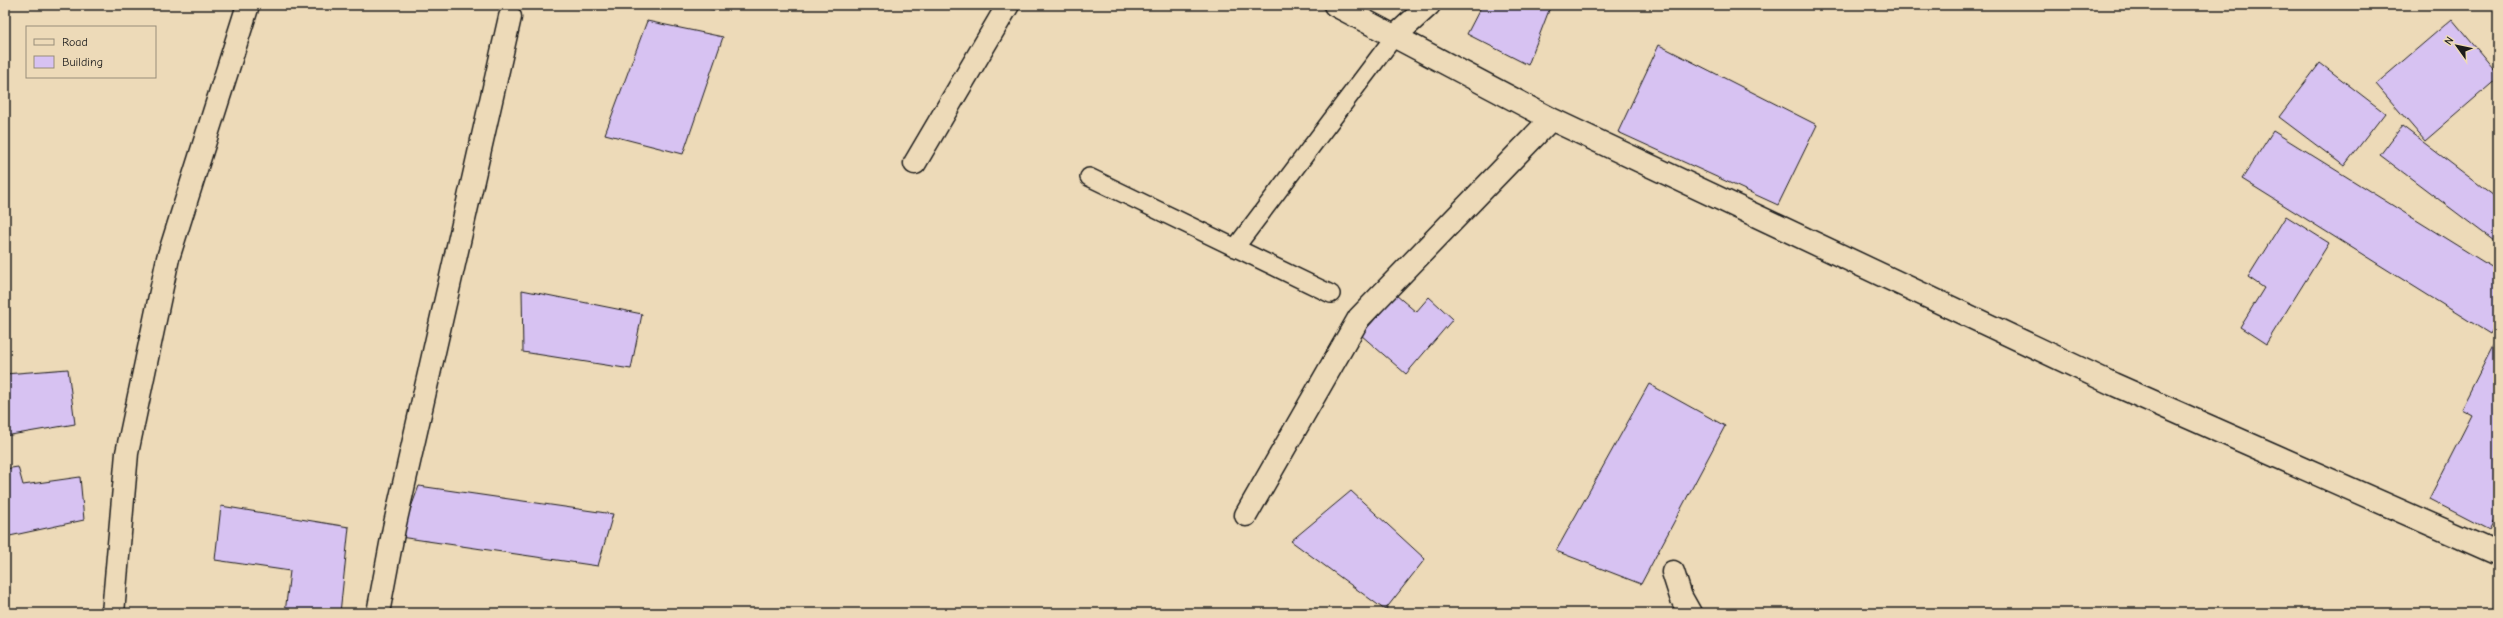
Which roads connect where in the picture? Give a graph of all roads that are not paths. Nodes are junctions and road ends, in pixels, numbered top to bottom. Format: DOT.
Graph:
graph roads {
  1 [pos="248,5"];
  2 [pos="1008,5"];
  3 [pos="1335,5"];
  4 [pos="1429,5"];
  5 [pos="510,17"];
  6 [pos="1394,37"];
  7 [pos="1551,120"];
  8 [pos="915,163"];
  9 [pos="1089,177"];
  10 [pos="1235,248"];
  11 [pos="1331,294"];
  12 [pos="1246,515"];
  13 [pos="2498,554"];
  14 [pos="1674,572"];
  15 [pos="114,613"];
  16 [pos="378,613"];
  17 [pos="1690,613"];
  1 -- 15 [label="street"];
  2 -- 8 [label="street"];
  3 -- 6 [label="street"];
  4 -- 6 [label="street"];
  5 -- 16 [label="street"];
  6 -- 7 [label="street"];
  6 -- 10 [label="lane"];
  7 -- 12 [label="street"];
  7 -- 13 [label="street"];
  9 -- 10 [label="lane"];
  10 -- 11 [label="lane"];
  14 -- 17 [label="street"];
}
